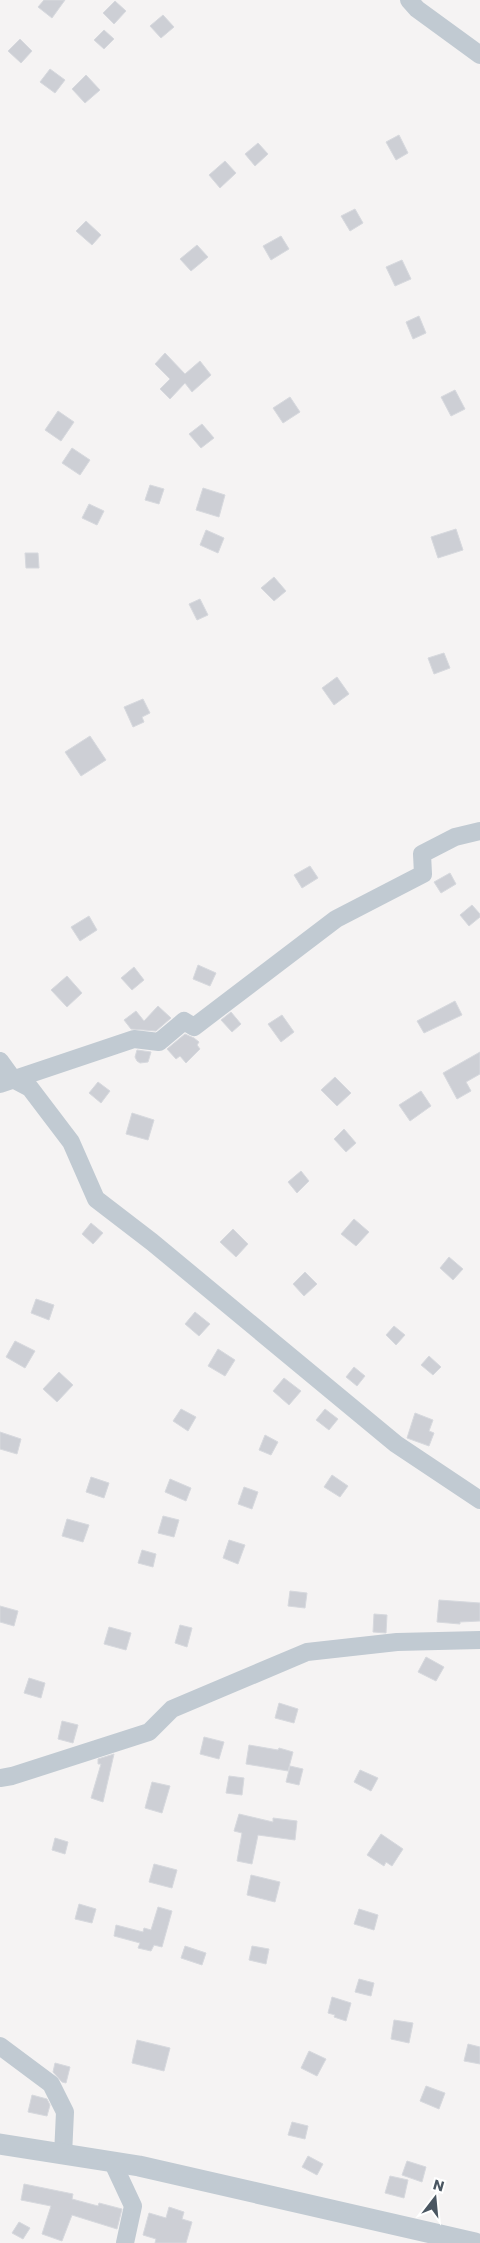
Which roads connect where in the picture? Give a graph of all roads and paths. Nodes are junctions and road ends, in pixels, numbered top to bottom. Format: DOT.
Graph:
graph roads {
  1 [pos="409,0"];
  2 [pos="480,55"];
  3 [pos="480,831"];
  4 [pos="0,1061"];
  5 [pos="6,1082"];
  6 [pos="480,1500"];
  7 [pos="480,1640"];
  8 [pos="0,1778"];
  9 [pos="0,2046"];
  10 [pos="0,2144"];
  11 [pos="63,2154"];
  12 [pos="112,2161"];
  13 [pos="125,2243"];
  14 [pos="475,2243"];
  1 -- 2 [label="street"];
  3 -- 5 [label="street"];
  4 -- 5 [label="street"];
  5 -- 6 [label="street"];
  7 -- 8 [label="street"];
  9 -- 11 [label="street"];
  10 -- 11 [label="street"];
  11 -- 12 [label="street"];
  12 -- 13 [label="street"];
  12 -- 14 [label="street"];
}
